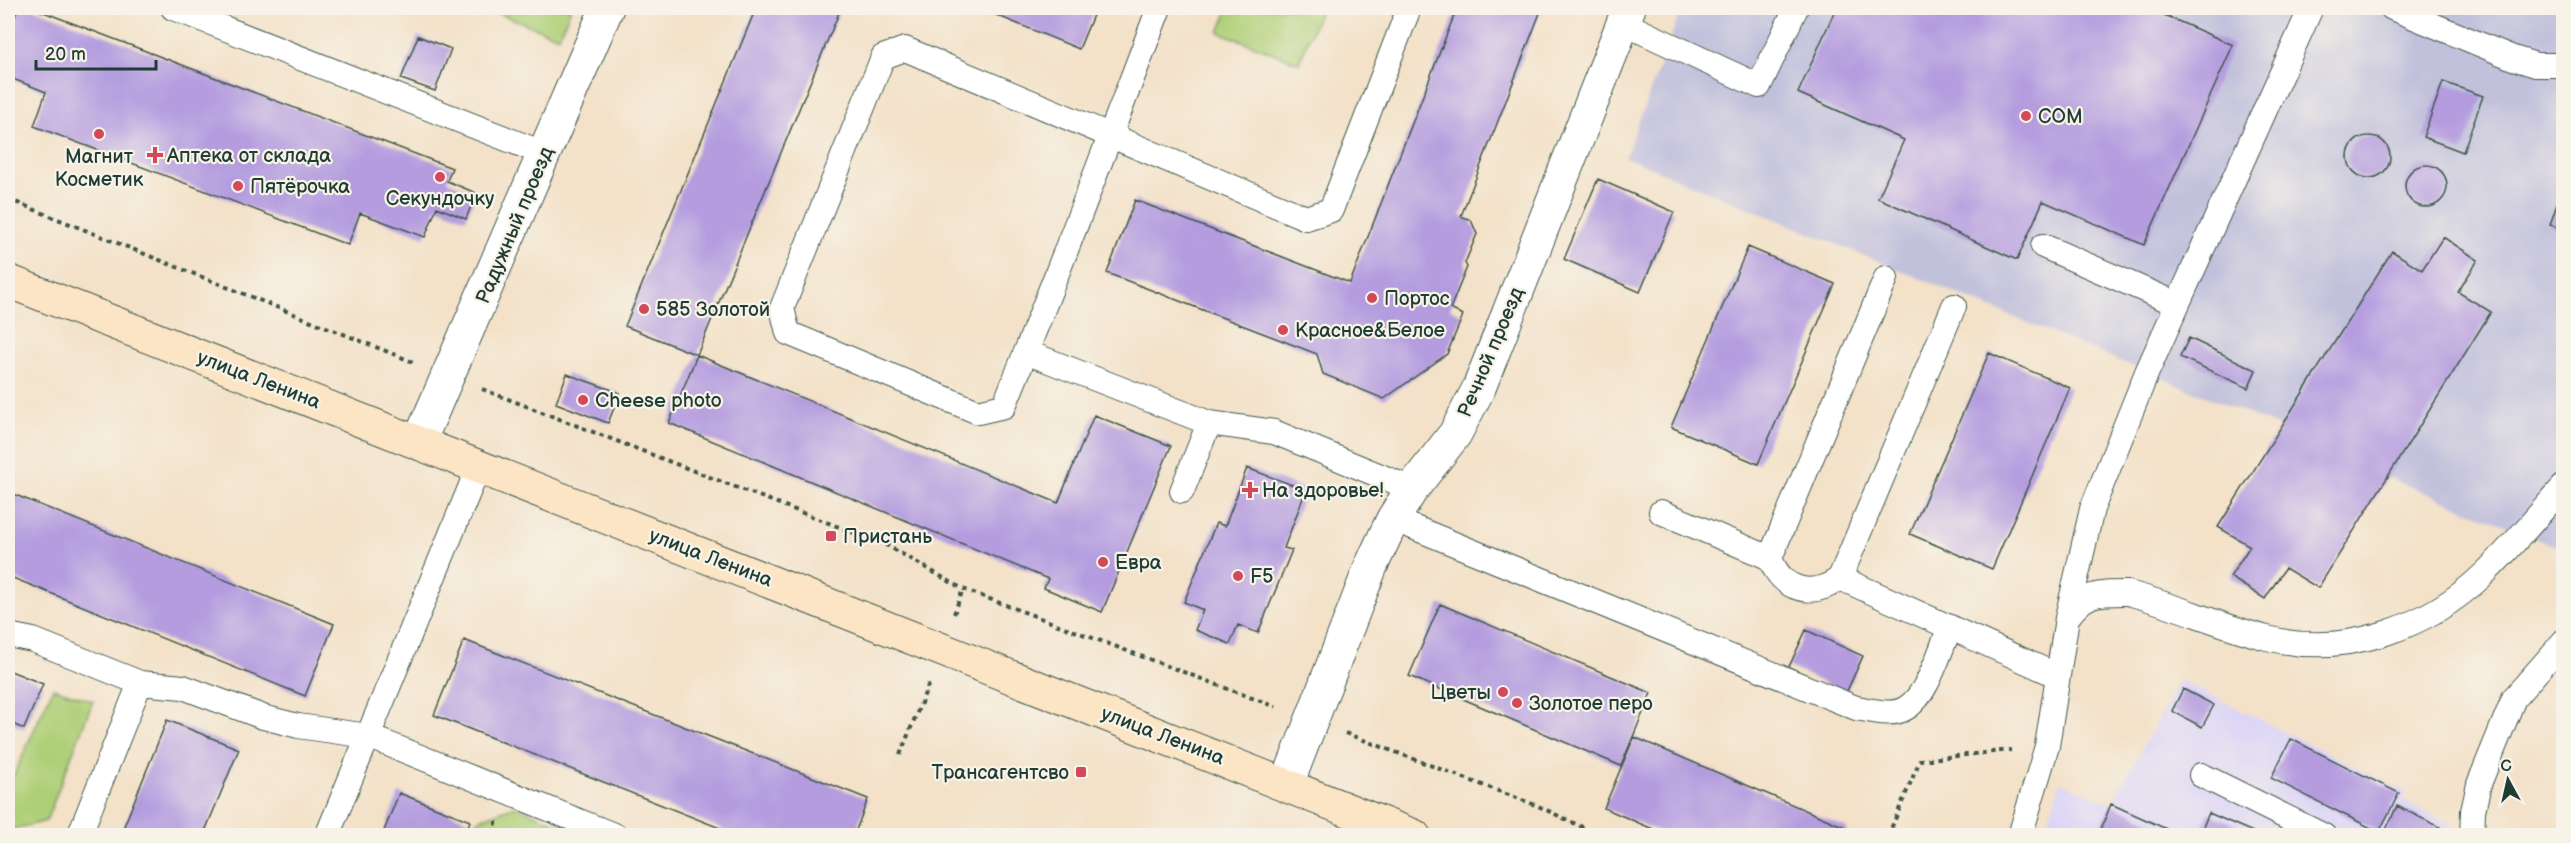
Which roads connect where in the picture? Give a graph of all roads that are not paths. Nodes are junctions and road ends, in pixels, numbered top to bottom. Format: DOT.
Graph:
graph roads {
  1 [pos="607,8"];
  2 [pos="1159,8"];
  3 [pos="1409,8"];
  4 [pos="1796,8"];
  5 [pos="2311,8"];
  6 [pos="2392,8"];
  7 [pos="180,9"];
  8 [pos="1626,15"];
  9 [pos="2564,65"];
  10 [pos="1110,135"];
  11 [pos="545,154"];
  12 [pos="2043,246"];
  13 [pos="1886,278"];
  14 [pos="8,281"];
  15 [pos="2177,304"];
  16 [pos="1954,306"];
  17 [pos="1026,352"];
  18 [pos="1209,423"];
  19 [pos="419,442"];
  20 [pos="479,466"];
  21 [pos="2564,486"];
  22 [pos="1412,489"];
  23 [pos="1182,491"];
  24 [pos="1661,512"];
  25 [pos="1393,519"];
  26 [pos="1770,558"];
  27 [pos="1840,578"];
  28 [pos="2067,618"];
  29 [pos="1950,627"];
  30 [pos="8,635"];
  31 [pos="2564,641"];
  32 [pos="2058,676"];
  33 [pos="140,683"];
  34 [pos="368,736"];
  35 [pos="2201,775"];
  36 [pos="1287,784"];
  37 [pos="79,836"];
  38 [pos="327,836"];
  39 [pos="616,836"];
  40 [pos="1414,836"];
  41 [pos="2020,836"];
  42 [pos="2324,836"];
  43 [pos="2472,836"];
  1 -- 11 [label="street, Радужный проезд"];
  2 -- 10 [label="lane"];
  3 -- 10 [label="lane"];
  4 -- 8 [label="lane"];
  5 -- 15 [label="lane"];
  6 -- 9 [label="lane"];
  7 -- 11 [label="lane"];
  8 -- 22 [label="street, Речной проезд"];
  10 -- 17 [label="lane"];
  10 -- 17 [label="lane"];
  11 -- 19 [label="street, Радужный проезд"];
  12 -- 15 [label="lane"];
  13 -- 26 [label="lane"];
  14 -- 19 [label="main road, улица Ленина"];
  15 -- 28 [label="lane"];
  16 -- 27 [label="lane"];
  17 -- 18 [label="lane"];
  18 -- 22 [label="lane"];
  18 -- 23 [label="lane"];
  19 -- 20 [label="main road, улица Ленина"];
  20 -- 34 [label="lane"];
  20 -- 36 [label="main road, улица Ленина"];
  21 -- 28 [label="lane"];
  22 -- 25 [label="street, Речной проезд"];
  24 -- 26 [label="lane"];
  25 -- 29 [label="lane"];
  25 -- 36 [label="street, Речной проезд"];
  26 -- 27 [label="lane"];
  27 -- 29 [label="lane"];
  28 -- 32 [label="lane"];
  29 -- 32 [label="lane"];
  30 -- 33 [label="lane"];
  31 -- 43 [label="lane"];
  32 -- 41 [label="lane"];
  33 -- 34 [label="lane"];
  33 -- 37 [label="lane"];
  34 -- 38 [label="lane"];
  34 -- 39 [label="lane"];
  35 -- 42 [label="lane"];
  36 -- 40 [label="main road, улица Ленина"];
}
